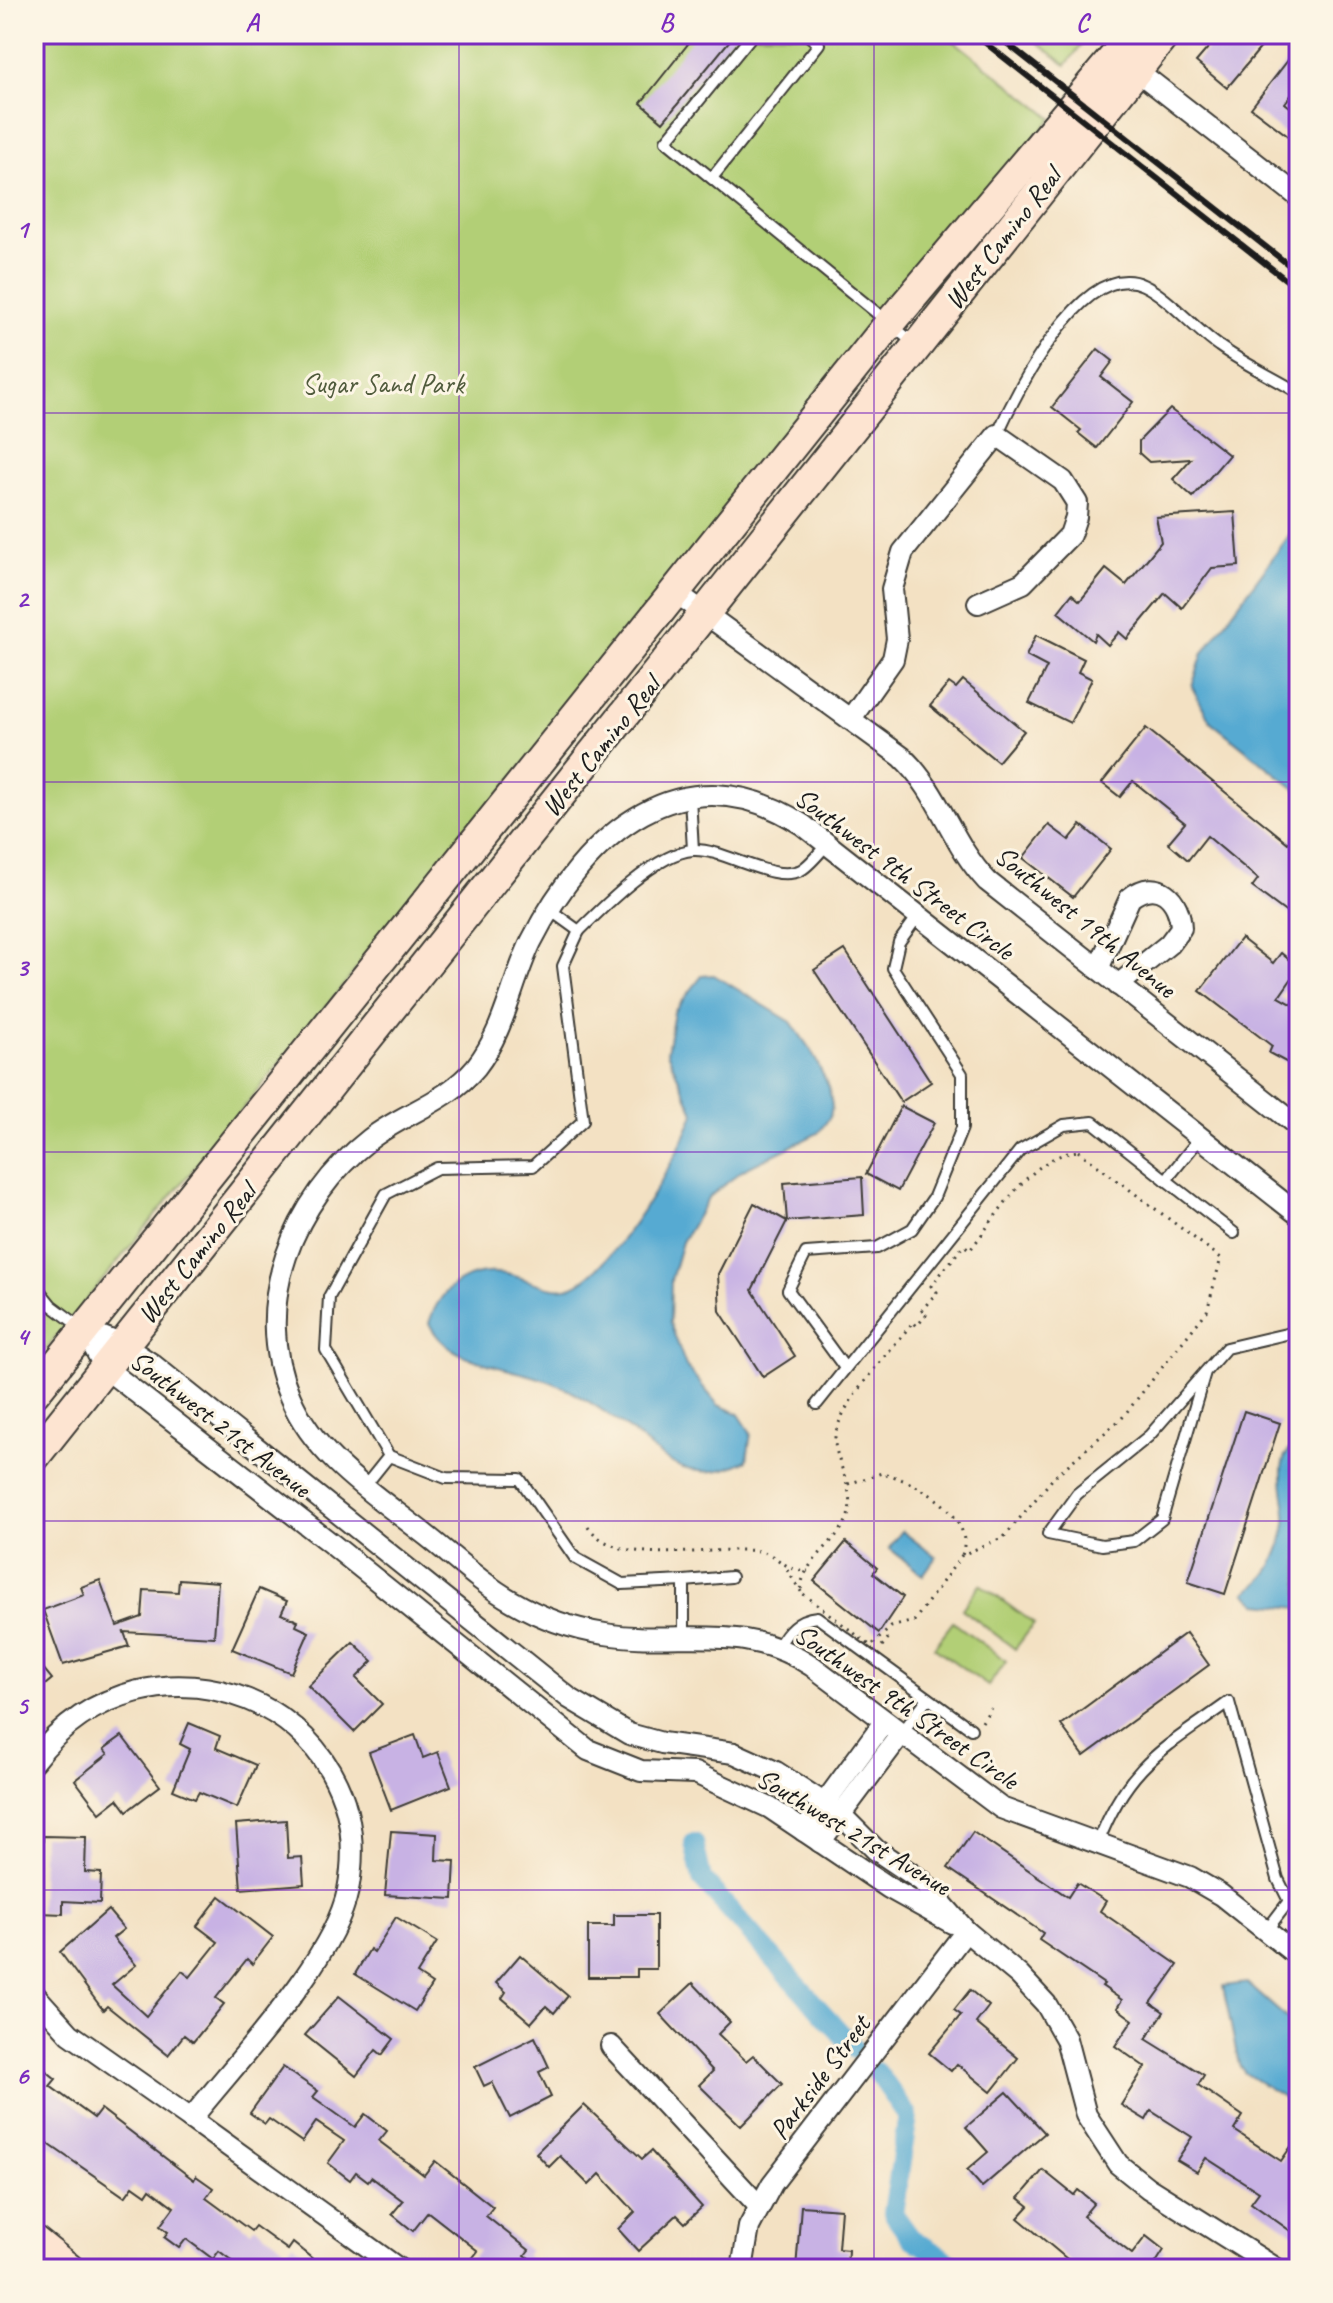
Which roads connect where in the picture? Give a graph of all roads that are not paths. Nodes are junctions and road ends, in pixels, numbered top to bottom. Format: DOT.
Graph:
graph roads {
  1 [pos="753,34"];
  2 [pos="807,34"];
  3 [pos="1134,34"];
  4 [pos="1165,34"];
  5 [pos="1136,70"];
  6 [pos="712,178"];
  7 [pos="1299,197"];
  8 [pos="890,323"];
  9 [pos="917,347"];
  10 [pos="1299,393"];
  11 [pos="997,435"];
  12 [pos="674,591"];
  13 [pos="978,603"];
  14 [pos="705,615"];
  15 [pos="852,717"];
  16 [pos="690,797"];
  17 [pos="827,844"];
  18 [pos="693,850"];
  19 [pos="550,910"];
  20 [pos="918,916"];
  21 [pos="579,931"];
  22 [pos="1098,969"];
  23 [pos="1118,985"];
  24 [pos="1299,1127"];
  25 [pos="1200,1138"];
  26 [pos="1166,1180"];
  27 [pos="1299,1215"];
  28 [pos="1234,1233"];
  29 [pos="34,1284"];
  30 [pos="85,1330"];
  31 [pos="1299,1331"];
  32 [pos="114,1357"];
  33 [pos="845,1368"];
  34 [pos="1205,1372"];
  35 [pos="34,1393"];
  36 [pos="817,1404"];
  37 [pos="389,1456"];
  38 [pos="34,1457"];
  39 [pos="365,1486"];
  40 [pos="731,1577"];
  41 [pos="684,1581"];
  42 [pos="684,1636"];
  43 [pos="778,1647"];
  44 [pos="928,1698"];
  45 [pos="976,1727"];
  46 [pos="892,1728"];
  47 [pos="34,1761"];
  48 [pos="832,1808"];
  49 [pos="812,1836"];
  50 [pos="1098,1843"];
  51 [pos="1289,1901"];
  52 [pos="1299,1911"];
  53 [pos="966,1931"];
  54 [pos="1266,1931"];
  55 [pos="1299,1957"];
  56 [pos="34,1994"];
  57 [pos="611,2046"];
  58 [pos="191,2119"];
  59 [pos="758,2205"];
  60 [pos="34,2241"];
  61 [pos="69,2269"];
  62 [pos="399,2269"];
  63 [pos="742,2269"];
  64 [pos="1277,2269"];
  1 -- 6 [label="lane"];
  2 -- 6 [label="lane"];
  3 -- 8 [label="street, West Camino Real"];
  4 -- 5 [label="street, West Camino Real"];
  5 -- 7 [label="street"];
  5 -- 9 [label="street, West Camino Real"];
  6 -- 8 [label="lane"];
  8 -- 9 [label="lane"];
  8 -- 12 [label="street, West Camino Real"];
  9 -- 14 [label="street, West Camino Real"];
  10 -- 11 [label="lane"];
  11 -- 13 [label="street"];
  11 -- 15 [label="street"];
  12 -- 14 [label="street, Southwest 19th Avenue"];
  12 -- 30 [label="street, West Camino Real"];
  14 -- 15 [label="street, Southwest 19th Avenue"];
  14 -- 32 [label="street, West Camino Real"];
  15 -- 22 [label="street, Southwest 19th Avenue"];
  16 -- 17 [label="street, Southwest 9th Street Circle"];
  16 -- 18 [label="lane"];
  16 -- 19 [label="street, Southwest 9th Street Circle"];
  17 -- 18 [label="lane"];
  17 -- 20 [label="street, Southwest 9th Street Circle"];
  18 -- 21 [label="lane"];
  19 -- 21 [label="lane"];
  19 -- 39 [label="street, Southwest 9th Street Circle"];
  20 -- 25 [label="street, Southwest 9th Street Circle"];
  20 -- 33 [label="lane"];
  21 -- 37 [label="lane"];
  22 -- 23 [label="street, Southwest 19th Avenue"];
  22 -- 23 [label="street"];
  23 -- 24 [label="street, Southwest 19th Avenue"];
  25 -- 26 [label="lane"];
  25 -- 27 [label="street, Southwest 9th Street Circle"];
  26 -- 28 [label="lane"];
  26 -- 33 [label="lane"];
  29 -- 30 [label="lane"];
  30 -- 32 [label="street, Southwest 21st Avenue"];
  30 -- 32 [label="street, Southwest 21st Avenue"];
  30 -- 35 [label="street, West Camino Real"];
  31 -- 34 [label="lane"];
  32 -- 38 [label="street, West Camino Real"];
  32 -- 48 [label="street, Southwest 21st Avenue"];
  32 -- 49 [label="street, Southwest 21st Avenue"];
  33 -- 36 [label="lane"];
  34 -- 34 [label="lane"];
  37 -- 39 [label="lane"];
  37 -- 41 [label="lane"];
  39 -- 42 [label="street, Southwest 9th Street Circle"];
  40 -- 41 [label="lane"];
  41 -- 42 [label="lane"];
  42 -- 43 [label="street, Southwest 9th Street Circle"];
  43 -- 44 [label="lane"];
  43 -- 46 [label="street, Southwest 9th Street Circle"];
  44 -- 45 [label="lane"];
  44 -- 46 [label="lane"];
  46 -- 48 [label="street"];
  46 -- 50 [label="street, Southwest 9th Street Circle"];
  47 -- 58 [label="street"];
  48 -- 49 [label="street"];
  48 -- 53 [label="street, Southwest 21st Avenue"];
  49 -- 53 [label="street, Southwest 21st Avenue"];
  50 -- 51 [label="lane"];
  50 -- 54 [label="street, Southwest 9th Street Circle"];
  51 -- 52 [label="lane"];
  51 -- 54 [label="lane"];
  53 -- 59 [label="street, Parkside Street"];
  53 -- 64 [label="street, Southwest 21st Avenue"];
  54 -- 55 [label="street, Southwest 9th Street Circle"];
  56 -- 58 [label="street"];
  57 -- 59 [label="street"];
  58 -- 62 [label="street"];
  59 -- 63 [label="street, Parkside Street"];
  60 -- 61 [label="street"];
}
